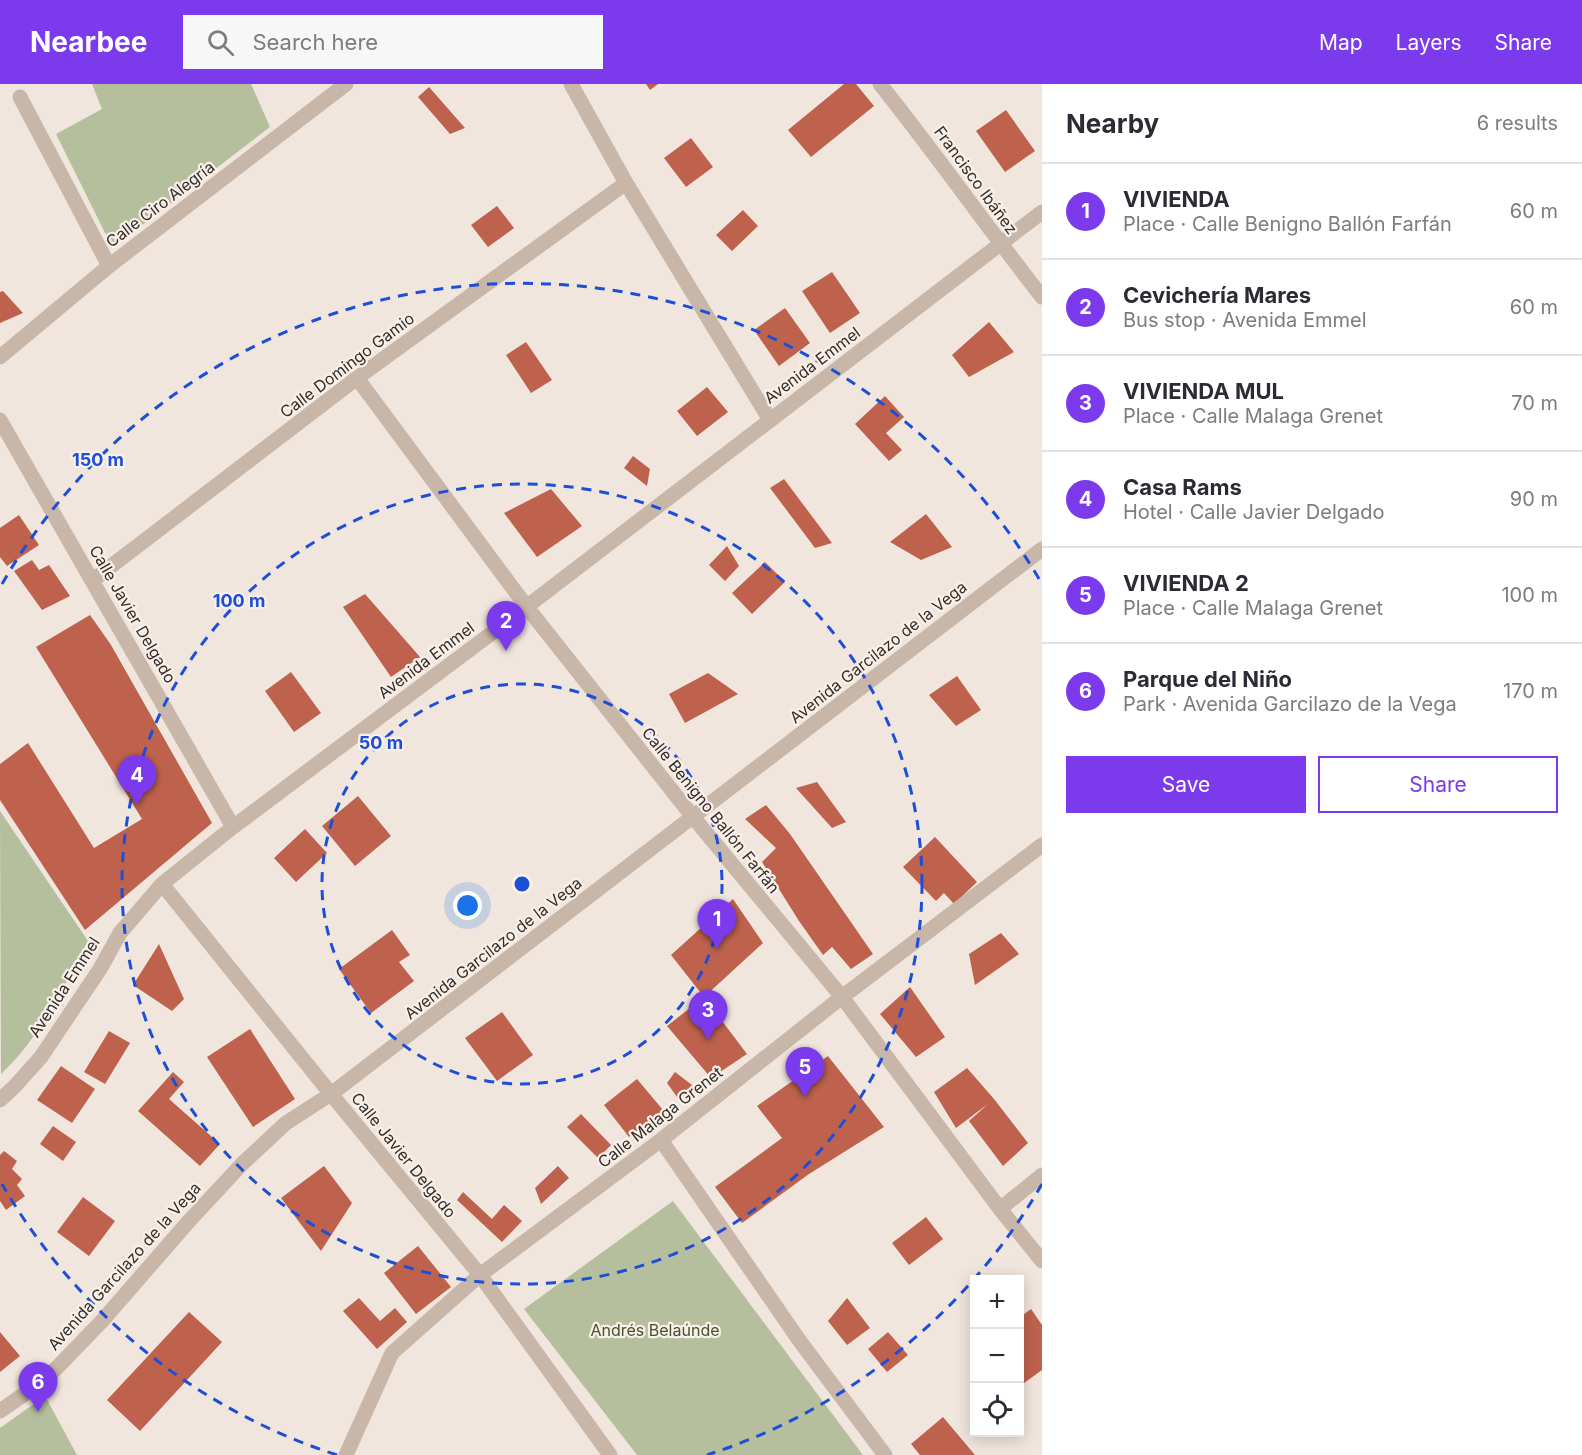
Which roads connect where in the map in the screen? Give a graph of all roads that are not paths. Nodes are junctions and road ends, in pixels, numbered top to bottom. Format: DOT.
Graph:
graph roads {
  1 [pos="346,84"];
  2 [pos="571,84"];
  3 [pos="880,84"];
  4 [pos="20,97"];
  5 [pos="626,183"];
  6 [pos="1042,212"];
  7 [pos="1000,244"];
  8 [pos="109,266"];
  9 [pos="1042,297"];
  10 [pos="0,357"];
  11 [pos="357,378"];
  12 [pos="0,420"];
  13 [pos="770,420"];
  14 [pos="4,436"];
  15 [pos="1042,549"];
  16 [pos="93,580"];
  17 [pos="526,606"];
  18 [pos="693,817"];
  19 [pos="233,827"];
  20 [pos="1042,845"];
  21 [pos="162,884"];
  22 [pos="842,998"];
  23 [pos="331,1094"];
  24 [pos="0,1100"];
  25 [pos="661,1140"];
  26 [pos="1042,1175"];
  27 [pos="1000,1209"];
  28 [pos="1042,1261"];
  29 [pos="480,1275"];
  30 [pos="0,1411"];
  31 [pos="346,1455"];
  32 [pos="609,1455"];
  33 [pos="885,1455"];
  1 -- 8 [label="street, Calle Ciro Alegría"];
  2 -- 5 [label="street"];
  3 -- 7 [label="street, Francisco Ibáñez"];
  4 -- 8 [label="street"];
  5 -- 11 [label="street, Calle Domingo Gamio"];
  5 -- 13 [label="street"];
  6 -- 7 [label="street, Avenida Emmel"];
  7 -- 9 [label="street, Francisco Ibáñez"];
  7 -- 13 [label="street, Avenida Emmel"];
  8 -- 10 [label="street, Calle Ciro Alegría"];
  11 -- 16 [label="street, Calle Domingo Gamio"];
  11 -- 17 [label="street, Calle Benigno Ballón Farfán"];
  12 -- 14 [label="street, Calle Javier Delgado"];
  13 -- 17 [label="street, Avenida Emmel"];
  14 -- 16 [label="street, Calle Javier Delgado"];
  15 -- 18 [label="street, Avenida Garcilazo de la Vega"];
  16 -- 19 [label="street, Calle Javier Delgado"];
  17 -- 18 [label="street, Calle Benigno Ballón Farfán"];
  17 -- 19 [label="street, Avenida Emmel"];
  18 -- 22 [label="street, Calle Benigno Ballón Farfán"];
  18 -- 23 [label="street, Avenida Garcilazo de la Vega"];
  19 -- 21 [label="street, Avenida Emmel"];
  20 -- 22 [label="street, Calle Malaga Grenet"];
  21 -- 23 [label="street, Calle Javier Delgado"];
  21 -- 24 [label="street, Avenida Emmel"];
  22 -- 25 [label="street, Calle Malaga Grenet"];
  22 -- 27 [label="street, Calle Benigno Ballón Farfán"];
  23 -- 29 [label="street, Calle Javier Delgado"];
  23 -- 30 [label="street, Avenida Garcilazo de la Vega"];
  25 -- 29 [label="street, Calle Malaga Grenet"];
  25 -- 33 [label="street"];
  26 -- 27 [label="street"];
  27 -- 28 [label="street, Calle Benigno Ballón Farfán"];
  29 -- 31 [label="street, Calle Malaga Grenet"];
  29 -- 32 [label="street, Calle Javier Delgado"];
}
